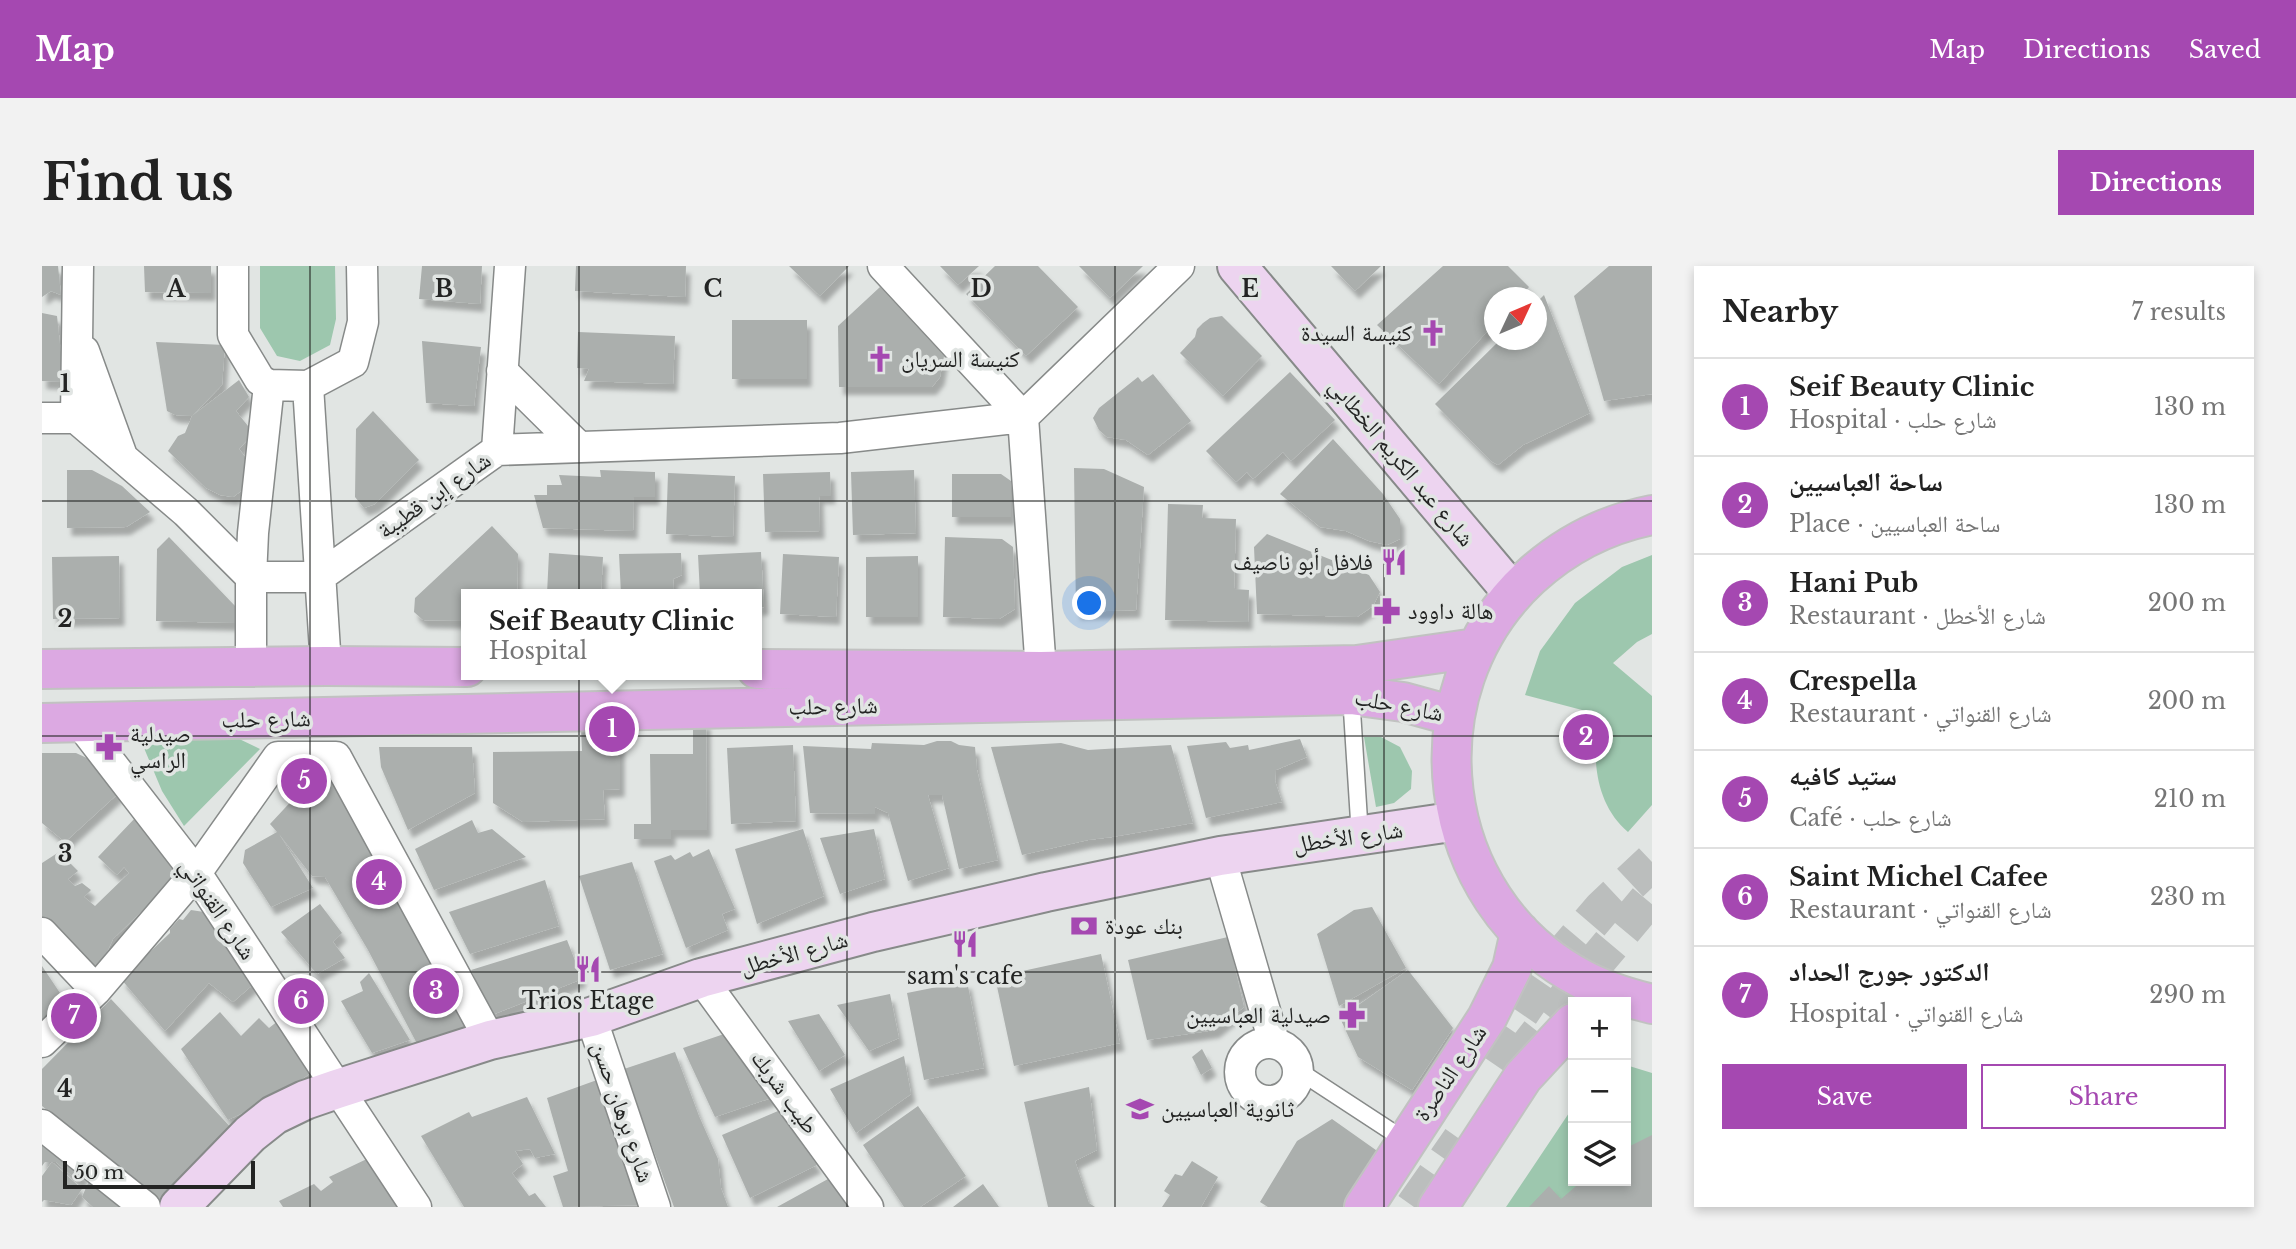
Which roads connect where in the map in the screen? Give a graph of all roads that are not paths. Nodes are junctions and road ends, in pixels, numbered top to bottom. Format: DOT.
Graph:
graph roads {
  1 [pos="78,266"];
  2 [pos="233,266"];
  3 [pos="362,266"];
  4 [pos="510,266"];
  5 [pos="883,266"];
  6 [pos="1179,266"];
  7 [pos="1237,266"];
  8 [pos="77,331"];
  9 [pos="502,371"];
  10 [pos="269,385"];
  11 [pos="307,386"];
  12 [pos="1023,416"];
  13 [pos="42,418"];
  14 [pos="76,418"];
  15 [pos="579,447"];
  16 [pos="497,450"];
  17 [pos="123,458"];
  18 [pos="1652,515"];
  19 [pos="251,577"];
  20 [pos="319,577"];
  21 [pos="1513,593"];
  22 [pos="1476,648"];
  23 [pos="326,666"];
  24 [pos="461,667"];
  25 [pos="251,668"];
  26 [pos="42,669"];
  27 [pos="762,669"];
  28 [pos="1041,671"];
  29 [pos="1351,695"];
  30 [pos="1454,716"];
  31 [pos="42,723"];
  32 [pos="80,723"];
  33 [pos="1458,821"];
  34 [pos="1360,836"];
  35 [pos="1220,856"];
  36 [pos="196,873"];
  37 [pos="1520,932"];
  38 [pos="42,933"];
  39 [pos="701,978"];
  40 [pos="96,990"];
  41 [pos="1618,997"];
  42 [pos="591,1017"];
  43 [pos="1568,1028"];
  44 [pos="490,1040"];
  45 [pos="42,1042"];
  46 [pos="1274,1042"];
  47 [pos="1488,1060"];
  48 [pos="1299,1071"];
  49 [pos="337,1089"];
  50 [pos="42,1125"];
  51 [pos="1406,1141"];
  52 [pos="145,1207"];
  53 [pos="179,1207"];
  54 [pos="416,1207"];
  55 [pos="655,1207"];
  56 [pos="868,1207"];
  57 [pos="1364,1207"];
  58 [pos="1386,1207"];
  59 [pos="1438,1207"];
  1 -- 8 [label="street"];
  2 -- 10 [label="street"];
  3 -- 11 [label="street"];
  4 -- 9 [label="street"];
  5 -- 12 [label="street"];
  6 -- 12 [label="street"];
  7 -- 21 [label="main road, شارع عبد الكريم الخطابي"];
  8 -- 14 [label="street"];
  8 -- 17 [label="street"];
  9 -- 15 [label="street"];
  9 -- 16 [label="street"];
  10 -- 11 [label="street"];
  10 -- 19 [label="street"];
  11 -- 20 [label="street"];
  12 -- 15 [label="street, شارع إبن قطيبة"];
  12 -- 28 [label="street"];
  13 -- 14 [label="street"];
  14 -- 17 [label="street"];
  15 -- 16 [label="street, شارع إبن قطيبة"];
  16 -- 20 [label="street, شارع إبن قطيبة"];
  17 -- 19 [label="street"];
  18 -- 21 [label="main road"];
  19 -- 20 [label="street"];
  19 -- 25 [label="street"];
  20 -- 23 [label="street"];
  21 -- 22 [label="main road"];
  22 -- 28 [label="main road, شارع حلب"];
  22 -- 30 [label="main road"];
  23 -- 24 [label="main road"];
  23 -- 25 [label="main road"];
  25 -- 26 [label="main road"];
  27 -- 28 [label="main road, شارع حلب"];
  29 -- 30 [label="main road, شارع حلب"];
  29 -- 32 [label="main road, شارع حلب"];
  29 -- 34 [label="lane"];
  30 -- 33 [label="main road"];
  31 -- 32 [label="main road, شارع حلب"];
  32 -- 36 [label="street, شارع القنواتي"];
  33 -- 34 [label="main road, شارع الأخطل"];
  33 -- 37 [label="main road"];
  34 -- 35 [label="main road, شارع الأخطل"];
  35 -- 39 [label="main road, شارع الأخطل"];
  35 -- 46 [label="street"];
  36 -- 40 [label="street"];
  36 -- 44 [label="street"];
  36 -- 49 [label="street, شارع القنواتي"];
  37 -- 41 [label="main road"];
  37 -- 51 [label="main road, شارع الناصرة"];
  38 -- 40 [label="street"];
  39 -- 42 [label="main road, شارع الأخطل"];
  39 -- 56 [label="street, طيب شربك"];
  40 -- 45 [label="street"];
  42 -- 44 [label="main road, شارع الأخطل"];
  42 -- 55 [label="street, شارع برهان حسن"];
  43 -- 59 [label="main road"];
  44 -- 49 [label="main road, شارع الأخطل"];
  46 -- 48 [label="street"];
  46 -- 48 [label="street"];
  47 -- 58 [label="main road"];
  48 -- 51 [label="lane"];
  49 -- 53 [label="main road, شارع الأخطل"];
  49 -- 54 [label="street, شارع القنواتي"];
  50 -- 52 [label="street"];
  51 -- 57 [label="main road, شارع الناصرة"];
}
